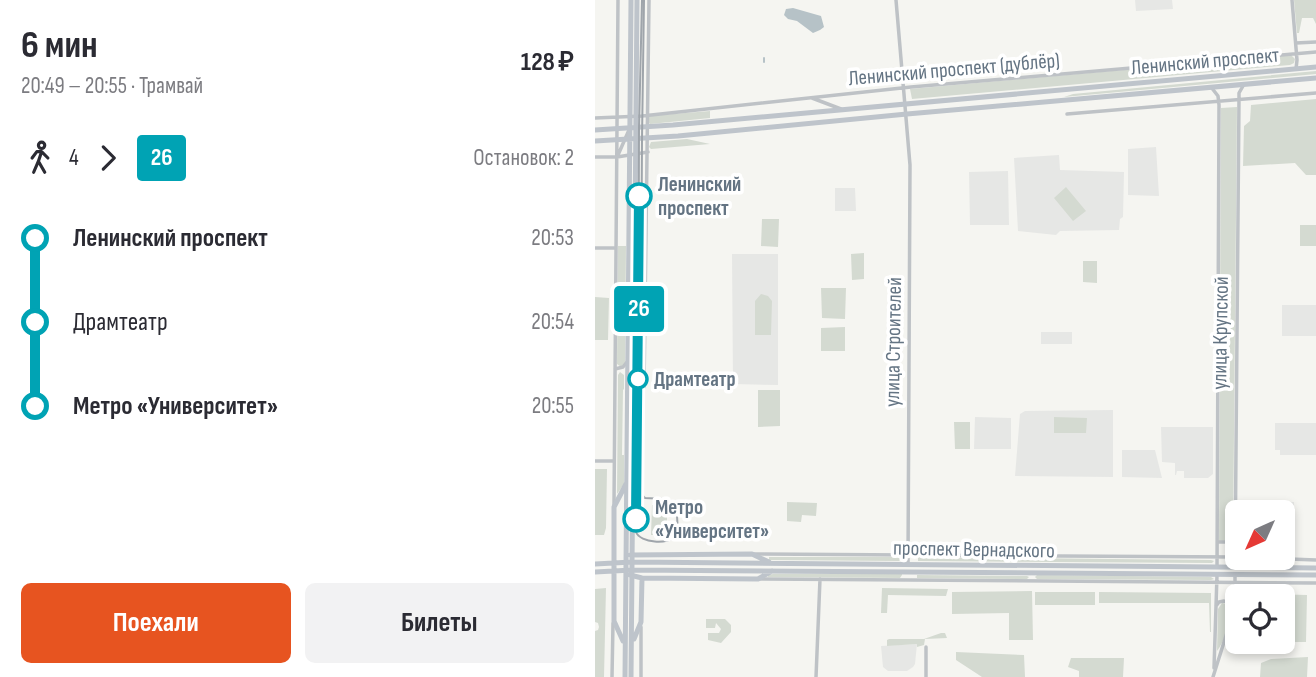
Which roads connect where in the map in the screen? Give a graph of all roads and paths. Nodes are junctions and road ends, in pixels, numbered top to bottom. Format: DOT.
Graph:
graph roads {
  1 [pos="618,0"];
  2 [pos="631,0"];
  3 [pos="636,0"];
  4 [pos="649,0"];
  5 [pos="896,0"];
  6 [pos="1292,0"];
  7 [pos="636,18"];
  8 [pos="649,18"];
  9 [pos="1316,41"];
  10 [pos="1296,43"];
  11 [pos="1316,52"];
  12 [pos="1297,53"];
  13 [pos="1316,67"];
  14 [pos="1296,69"];
  15 [pos="1316,78"];
  16 [pos="1244,84"];
  17 [pos="1211,87"];
  18 [pos="904,88"];
  19 [pos="1316,93"];
  20 [pos="811,98"];
  21 [pos="1238,99"];
  22 [pos="1218,101"];
  23 [pos="906,104"];
  24 [pos="843,110"];
  25 [pos="907,114"];
  26 [pos="1067,114"];
  27 [pos="648,115"];
  28 [pos="633,117"];
  29 [pos="595,118"];
  30 [pos="617,118"];
  31 [pos="633,127"];
  32 [pos="648,127"];
  33 [pos="595,130"];
  34 [pos="617,130"];
  35 [pos="648,138"];
  36 [pos="595,141"];
  37 [pos="616,141"];
  38 [pos="632,141"];
  39 [pos="648,152"];
  40 [pos="633,154"];
  41 [pos="595,157"];
  42 [pos="617,157"];
  43 [pos="595,248"];
  44 [pos="616,248"];
  45 [pos="635,249"];
  46 [pos="646,249"];
  47 [pos="632,272"];
  48 [pos="627,361"];
  49 [pos="615,369"];
  50 [pos="631,369"];
  51 [pos="634,387"];
  52 [pos="595,461"];
  53 [pos="614,461"];
  54 [pos="627,481"];
  55 [pos="1234,500"];
  56 [pos="614,507"];
  57 [pos="614,538"];
  58 [pos="632,538"];
  59 [pos="1218,542"];
  60 [pos="1225,542"];
  61 [pos="625,543"];
  62 [pos="752,554"];
  63 [pos="909,554"];
  64 [pos="1217,557"];
  65 [pos="1225,557"];
  66 [pos="632,558"];
  67 [pos="625,559"];
  68 [pos="1295,559"];
  69 [pos="1316,560"];
  70 [pos="614,562"];
  71 [pos="772,563"];
  72 [pos="595,564"];
  73 [pos="908,568"];
  74 [pos="1316,568"];
  75 [pos="1295,569"];
  76 [pos="614,570"];
  77 [pos="1217,570"];
  78 [pos="1225,570"];
  79 [pos="1235,570"];
  80 [pos="772,571"];
  81 [pos="595,572"];
  82 [pos="625,572"];
  83 [pos="1025,572"];
  84 [pos="632,573"];
  85 [pos="1316,575"];
  86 [pos="642,578"];
  87 [pos="758,579"];
  88 [pos="820,579"];
  89 [pos="908,580"];
  90 [pos="1036,581"];
  91 [pos="1216,583"];
  92 [pos="1235,583"];
  93 [pos="1316,583"];
  94 [pos="1225,601"];
  95 [pos="1216,607"];
  96 [pos="614,621"];
  97 [pos="641,622"];
  98 [pos="1225,642"];
  99 [pos="628,645"];
  100 [pos="926,647"];
  101 [pos="1213,676"];
  102 [pos="612,677"];
  103 [pos="625,677"];
  104 [pos="631,677"];
  105 [pos="641,677"];
  106 [pos="816,677"];
  107 [pos="926,677"];
  1 -- 30 [label="street"];
  2 -- 28 [label="main road"];
  3 -- 7 [label="main road"];
  4 -- 8 [label="street"];
  5 -- 18 [label="street, улица Строителей"];
  6 -- 10 [label="street"];
  7 -- 8 [label="street"];
  7 -- 28 [label="main road"];
  8 -- 27 [label="street"];
  9 -- 10 [label="street"];
  10 -- 12 [label="street"];
  11 -- 12 [label="street, Ленинский проспект (дублёр)"];
  12 -- 14 [label="street"];
  12 -- 18 [label="street, Ленинский проспект (дублёр)"];
  13 -- 14 [label="main road, Ленинский проспект"];
  14 -- 23 [label="main road, Ленинский проспект"];
  15 -- 16 [label="main road, Ленинский проспект"];
  16 -- 17 [label="main road, Ленинский проспект"];
  16 -- 21 [label="street, улица Крупской"];
  17 -- 22 [label="street, улица Крупской"];
  17 -- 25 [label="main road, Ленинский проспект"];
  18 -- 20 [label="street, Ленинский проспект (дублёр)"];
  18 -- 23 [label="street, улица Строителей"];
  19 -- 21 [label="street"];
  20 -- 24 [label="street"];
  20 -- 27 [label="street, Ленинский проспект (дублёр)"];
  21 -- 22 [label="street"];
  21 -- 55 [label="street, улица Крупской"];
  22 -- 26 [label="street"];
  22 -- 59 [label="street, улица Крупской"];
  23 -- 24 [label="main road, Ленинский проспект"];
  23 -- 25 [label="street, улица Строителей"];
  24 -- 32 [label="main road, Ленинский проспект"];
  25 -- 35 [label="main road, Ленинский проспект"];
  25 -- 63 [label="street, улица Строителей"];
  27 -- 28 [label="street, Ленинский проспект (дублёр)"];
  27 -- 32 [label="street"];
  28 -- 30 [label="street, Ленинский проспект (дублёр)"];
  28 -- 31 [label="main road"];
  29 -- 30 [label="street, Ленинский проспект (дублёр)"];
  30 -- 31 [label="street"];
  30 -- 34 [label="street"];
  31 -- 32 [label="main road, Ленинский проспект"];
  31 -- 34 [label="main road, Ленинский проспект"];
  31 -- 38 [label="main road"];
  31 -- 38 [label="street"];
  32 -- 35 [label="street"];
  33 -- 34 [label="main road, Ленинский проспект"];
  34 -- 37 [label="street"];
  35 -- 38 [label="main road, Ленинский проспект"];
  35 -- 39 [label="street"];
  36 -- 37 [label="main road, Ленинский проспект"];
  37 -- 38 [label="main road, Ленинский проспект"];
  37 -- 42 [label="street"];
  38 -- 39 [label="street"];
  38 -- 40 [label="main road"];
  38 -- 42 [label="street"];
  39 -- 40 [label="street"];
  39 -- 46 [label="street"];
  40 -- 42 [label="street"];
  40 -- 45 [label="main road"];
  40 -- 47 [label="main road"];
  41 -- 42 [label="street"];
  42 -- 44 [label="street"];
  43 -- 44 [label="street"];
  44 -- 49 [label="street"];
  45 -- 46 [label="street"];
  45 -- 47 [label="main road"];
  46 -- 51 [label="street"];
  47 -- 48 [label="main road"];
  47 -- 50 [label="main road"];
  48 -- 49 [label="street"];
  48 -- 50 [label="main road"];
  49 -- 53 [label="street"];
  50 -- 51 [label="main road"];
  50 -- 54 [label="main road"];
  51 -- 58 [label="main road"];
  52 -- 53 [label="street"];
  53 -- 56 [label="street"];
  54 -- 56 [label="main road"];
  54 -- 61 [label="main road"];
  56 -- 57 [label="main road"];
  57 -- 61 [label="street"];
  57 -- 70 [label="main road"];
  58 -- 61 [label="street"];
  58 -- 66 [label="main road"];
  59 -- 60 [label="street"];
  59 -- 64 [label="street, улица Крупской"];
  61 -- 67 [label="main road"];
  62 -- 63 [label="street"];
  62 -- 66 [label="main road"];
  62 -- 71 [label="main road"];
  63 -- 64 [label="street"];
  63 -- 73 [label="street, улица Строителей"];
  64 -- 65 [label="street"];
  64 -- 77 [label="street, улица Крупской"];
  66 -- 67 [label="main road"];
  66 -- 71 [label="main road, проспект Вернадского"];
  66 -- 84 [label="main road"];
  67 -- 70 [label="main road"];
  67 -- 82 [label="main road"];
  68 -- 69 [label="street"];
  70 -- 72 [label="main road"];
  70 -- 76 [label="main road"];
  71 -- 73 [label="main road, проспект Вернадского"];
  73 -- 77 [label="main road, проспект Вернадского"];
  73 -- 80 [label="main road, проспект Вернадского"];
  73 -- 83 [label="main road, проспект Вернадского"];
  73 -- 89 [label="street, улица Строителей"];
  74 -- 75 [label="main road, проспект Вернадского"];
  76 -- 81 [label="main road"];
  76 -- 82 [label="main road"];
  76 -- 96 [label="main road"];
  77 -- 78 [label="main road, проспект Вернадского"];
  77 -- 83 [label="main road, проспект Вернадского"];
  77 -- 91 [label="street, улица Крупской"];
  79 -- 85 [label="main road, проспект Вернадского"];
  79 -- 92 [label="street, улица Крупской"];
  80 -- 84 [label="main road, проспект Вернадского"];
  80 -- 87 [label="main road"];
  82 -- 84 [label="main road"];
  82 -- 99 [label="main road"];
  83 -- 90 [label="street"];
  84 -- 86 [label="main road"];
  84 -- 99 [label="main road"];
  86 -- 87 [label="main road"];
  86 -- 97 [label="main road"];
  87 -- 88 [label="street"];
  88 -- 89 [label="street"];
  88 -- 106 [label="street"];
  89 -- 90 [label="street"];
  90 -- 91 [label="street"];
  91 -- 92 [label="street"];
  91 -- 95 [label="street, улица Крупской"];
  92 -- 93 [label="street"];
  94 -- 95 [label="street"];
  95 -- 101 [label="street, улица Крупской"];
  96 -- 99 [label="main road"];
  96 -- 102 [label="street"];
  97 -- 99 [label="main road"];
  97 -- 105 [label="street"];
  98 -- 101 [label="street, улица Крупской"];
  99 -- 103 [label="main road"];
  99 -- 104 [label="main road"];
  100 -- 107 [label="street"];
}
